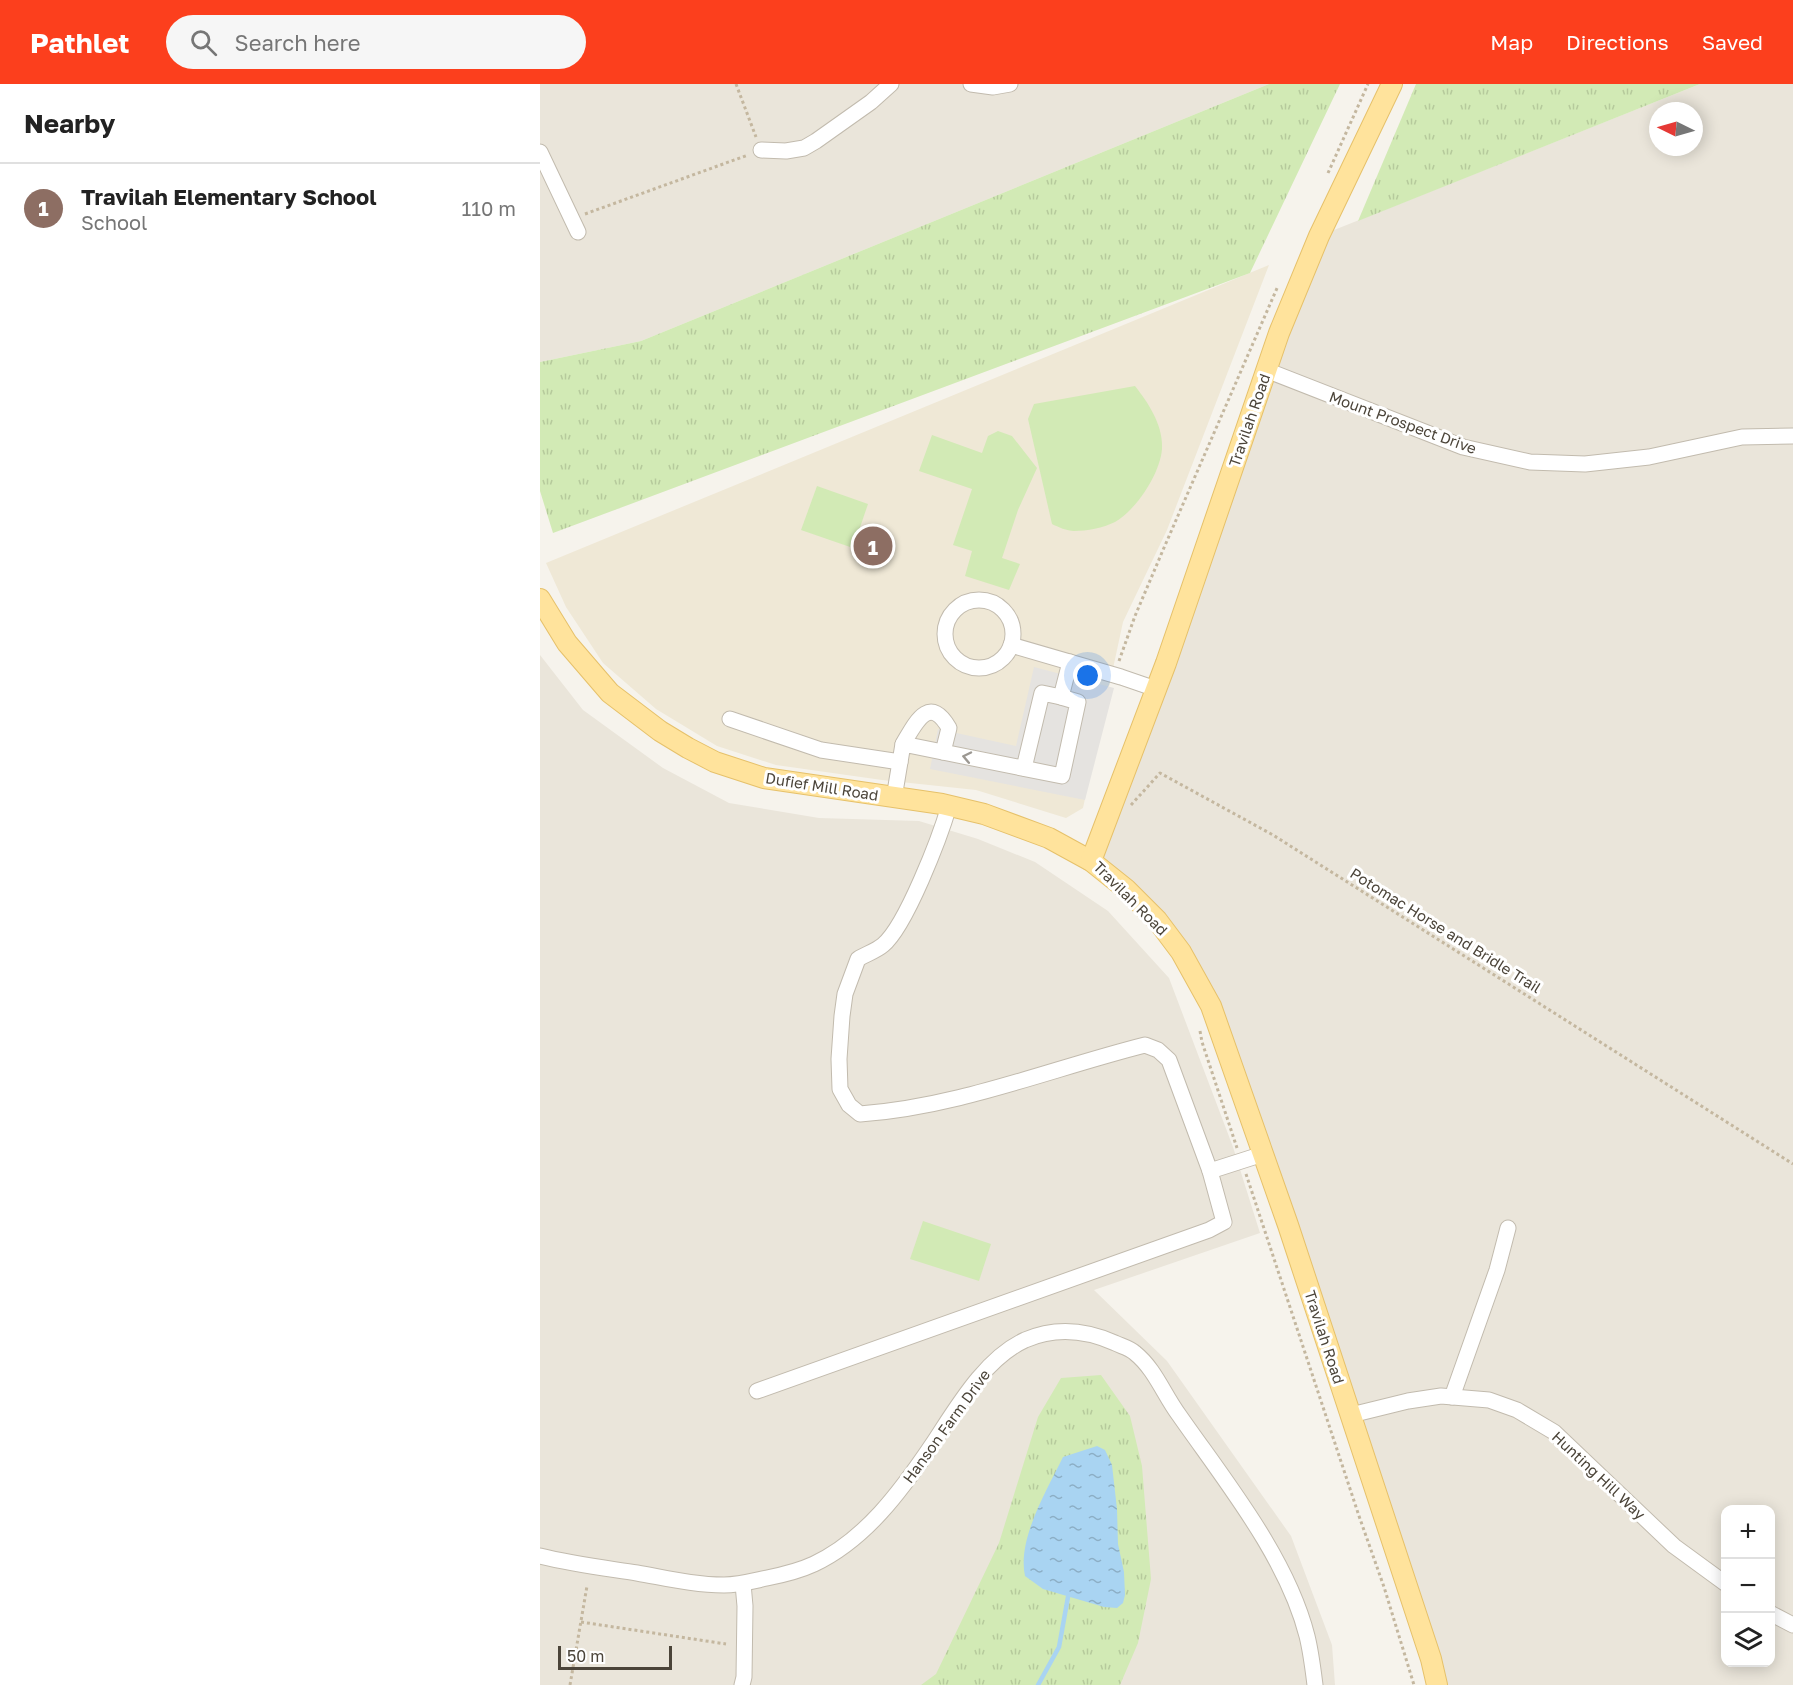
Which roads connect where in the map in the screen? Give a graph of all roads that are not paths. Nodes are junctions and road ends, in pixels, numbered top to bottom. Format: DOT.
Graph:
graph roads {
  1 [pos="891,84"];
  2 [pos="971,84"];
  3 [pos="1010,84"];
  4 [pos="1392,84"];
  5 [pos="761,150"];
  6 [pos="540,152"];
  7 [pos="575,226"];
  8 [pos="1266,370"];
  9 [pos="1793,436"];
  10 [pos="540,599"];
  11 [pos="1011,645"];
  12 [pos="1070,662"];
  13 [pos="1156,689"];
  14 [pos="1061,698"];
  15 [pos="730,719"];
  16 [pos="903,744"];
  17 [pos="943,752"];
  18 [pos="900,762"];
  19 [pos="1024,768"];
  20 [pos="894,798"];
  21 [pos="949,806"];
  22 [pos="1091,861"];
  23 [pos="1263,1154"];
  24 [pos="1210,1171"];
  25 [pos="1508,1227"];
  26 [pos="757,1391"];
  27 [pos="1452,1397"];
  28 [pos="1351,1415"];
  29 [pos="540,1556"];
  30 [pos="1721,1581"];
  31 [pos="742,1584"];
  32 [pos="1775,1616"];
  33 [pos="1793,1625"];
  34 [pos="742,1685"];
  35 [pos="1315,1685"];
  36 [pos="1437,1685"];
  1 -- 5 [label="street"];
  2 -- 3 [label="street"];
  4 -- 8 [label="main road, Travilah Road"];
  6 -- 7 [label="street"];
  8 -- 9 [label="street, Mount Prospect Drive"];
  8 -- 13 [label="main road, Travilah Road"];
  10 -- 20 [label="main road, Dufief Mill Road"];
  11 -- 11 [label="street"];
  11 -- 12 [label="street"];
  12 -- 13 [label="street"];
  12 -- 14 [label="street"];
  13 -- 22 [label="main road, Travilah Road"];
  14 -- 19 [label="street"];
  14 -- 19 [label="street"];
  15 -- 18 [label="street"];
  16 -- 17 [label="street"];
  16 -- 17 [label="street"];
  16 -- 18 [label="street"];
  19 -- 17 [label="street, one-way"];
  18 -- 20 [label="street"];
  20 -- 21 [label="main road, Dufief Mill Road"];
  21 -- 22 [label="main road, Dufief Mill Road"];
  21 -- 24 [label="street"];
  22 -- 23 [label="main road, Travilah Road"];
  23 -- 24 [label="street"];
  23 -- 28 [label="main road, Travilah Road"];
  24 -- 26 [label="street"];
  25 -- 27 [label="street"];
  27 -- 28 [label="street, Hunting Hill Way"];
  27 -- 30 [label="street, Hunting Hill Way"];
  28 -- 36 [label="main road, Travilah Road"];
  29 -- 31 [label="street, Hanson Farm Drive"];
  31 -- 34 [label="street"];
  31 -- 35 [label="street, Hanson Farm Drive"];
  32 -- 33 [label="street"];
}
